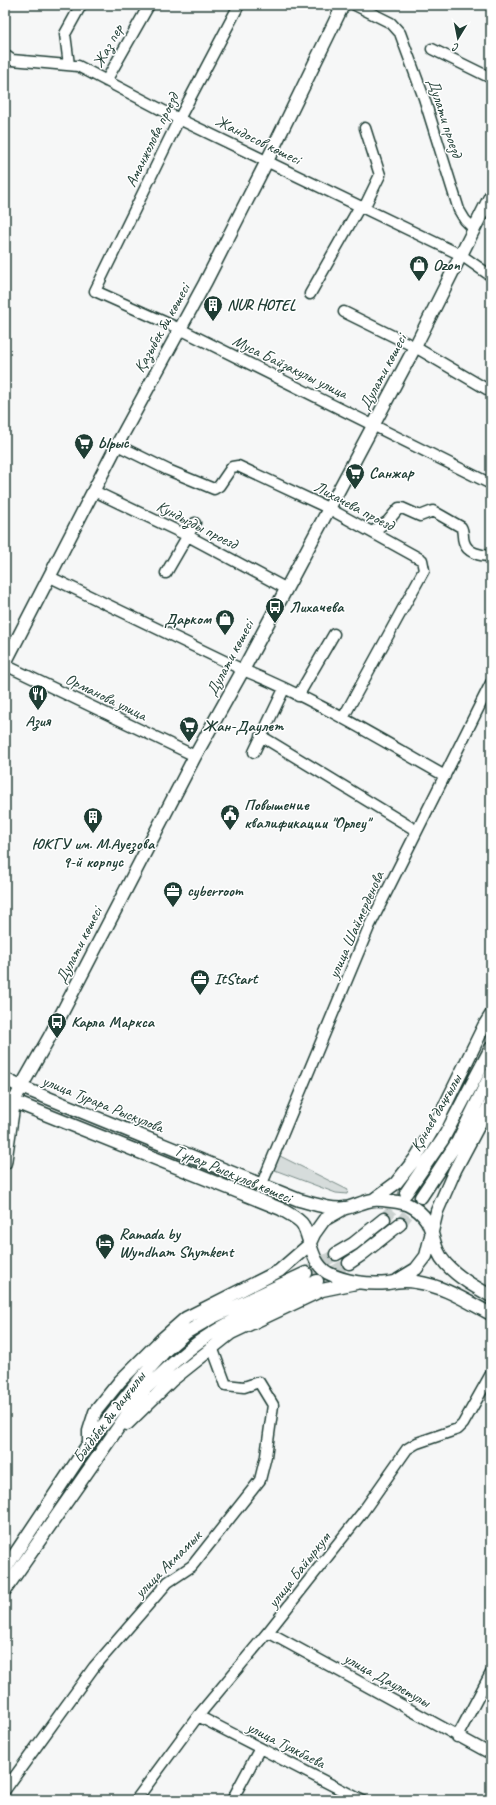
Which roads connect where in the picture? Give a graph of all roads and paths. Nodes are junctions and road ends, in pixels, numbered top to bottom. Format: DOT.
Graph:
graph roads {
  1 [pos="82,5"];
  2 [pos="149,5"];
  3 [pos="239,5"];
  4 [pos="343,5"];
  5 [pos="355,5"];
  6 [pos="432,49"];
  7 [pos="5,55"];
  8 [pos="69,65"];
  9 [pos="491,78"];
  10 [pos="106,81"];
  11 [pos="179,119"];
  12 [pos="365,128"];
  13 [pos="267,161"];
  14 [pos="491,195"];
  15 [pos="362,207"];
  16 [pos="474,229"];
  17 [pos="461,255"];
  18 [pos="491,276"];
  19 [pos="95,290"];
  20 [pos="310,294"];
  21 [pos="344,312"];
  22 [pos="180,329"];
  23 [pos="414,347"];
  24 [pos="490,391"];
  25 [pos="373,425"];
  26 [pos="117,445"];
  27 [pos="491,484"];
  28 [pos="94,490"];
  29 [pos="328,508"];
  30 [pos="195,523"];
  31 [pos="372,532"];
  32 [pos="188,536"];
  33 [pos="491,556"];
  34 [pos="166,573"];
  35 [pos="50,577"];
  36 [pos="285,588"];
  37 [pos="334,634"];
  38 [pos="5,664"];
  39 [pos="243,670"];
  40 [pos="491,683"];
  41 [pos="284,689"];
  42 [pos="298,696"];
  43 [pos="342,718"];
  44 [pos="261,736"];
  45 [pos="254,752"];
  46 [pos="194,756"];
  47 [pos="444,776"];
  48 [pos="417,831"];
  49 [pos="491,1015"];
  50 [pos="491,1048"];
  51 [pos="491,1074"];
  52 [pos="5,1079"];
  53 [pos="21,1087"];
  54 [pos="10,1100"];
  55 [pos="491,1102"];
  56 [pos="5,1163"];
  57 [pos="261,1186"];
  58 [pos="406,1193"];
  59 [pos="421,1197"];
  60 [pos="373,1200"];
  61 [pos="346,1208"];
  62 [pos="384,1219"];
  63 [pos="400,1224"];
  64 [pos="432,1235"];
  65 [pos="309,1245"];
  66 [pos="336,1254"];
  67 [pos="349,1263"];
  68 [pos="306,1273"];
  69 [pos="398,1280"];
  70 [pos="317,1281"];
  71 [pos="359,1282"];
  72 [pos="491,1296"];
  73 [pos="491,1314"];
  74 [pos="212,1347"];
  75 [pos="491,1374"];
  76 [pos="89,1443"];
  77 [pos="106,1444"];
  78 [pos="5,1569"];
  79 [pos="5,1590"];
  80 [pos="268,1632"];
  81 [pos="491,1673"];
  82 [pos="198,1716"];
  83 [pos="457,1737"];
  84 [pos="260,1748"];
  85 [pos="491,1754"];
  86 [pos="5,1790"];
  87 [pos="344,1796"];
  88 [pos="136,1800"];
  89 [pos="232,1800"];
  90 [pos="360,1800"];
  1 -- 8 [label="street"];
  2 -- 10 [label="street, Жаз пер"];
  3 -- 11 [label="street, Аманжолова проезд"];
  4 -- 13 [label="main road, Қазыбек би көшесі"];
  5 -- 16 [label="street, Дулати проезд"];
  6 -- 9 [label="street"];
  7 -- 8 [label="street, Жандосов көшесі"];
  8 -- 10 [label="street, Жандосов көшесі"];
  10 -- 11 [label="street, Жандосов көшесі"];
  11 -- 13 [label="street, Жандосов көшесі"];
  11 -- 19 [label="street, Аманжолова проезд"];
  12 -- 15 [label="street"];
  13 -- 15 [label="street, Жандосов көшесі"];
  13 -- 22 [label="main road, Қазыбек би көшесі"];
  14 -- 16 [label="main road, Дулати көшесі"];
  15 -- 17 [label="street, Жандосов көшесі"];
  15 -- 20 [label="street"];
  16 -- 17 [label="main road, Дулати көшесі"];
  17 -- 18 [label="street, Жандосов көшесі"];
  17 -- 23 [label="main road, Дулати көшесі"];
  19 -- 22 [label="street, Муса Байзакулы улица"];
  21 -- 23 [label="street"];
  22 -- 25 [label="street, Муса Байзакулы улица"];
  22 -- 26 [label="main road, Қазыбек би көшесі"];
  23 -- 24 [label="street"];
  23 -- 25 [label="main road, Дулати көшесі"];
  25 -- 27 [label="street, Муса Байзакулы улица"];
  25 -- 29 [label="main road, Дулати көшесі"];
  26 -- 28 [label="main road, Қазыбек би көшесі"];
  26 -- 29 [label="street, Лихачева проезд"];
  28 -- 32 [label="street, Кундызды проезд"];
  28 -- 35 [label="main road, Қазыбек би көшесі"];
  29 -- 31 [label="street, Лихачева проезд"];
  29 -- 36 [label="main road, Дулати көшесі"];
  30 -- 32 [label="street"];
  31 -- 33 [label="street"];
  31 -- 43 [label="street, Лихачева проезд"];
  32 -- 34 [label="street"];
  32 -- 36 [label="street, Кундызды проезд"];
  35 -- 38 [label="main road, Қазыбек би көшесі"];
  35 -- 39 [label="street"];
  36 -- 39 [label="main road, Дулати көшесі"];
  37 -- 42 [label="street"];
  38 -- 46 [label="street, Орманова улица"];
  39 -- 41 [label="street"];
  39 -- 46 [label="main road, Дулати көшесі"];
  40 -- 47 [label="street, улица Шаймерденова"];
  41 -- 42 [label="street"];
  41 -- 44 [label="street"];
  42 -- 43 [label="street"];
  43 -- 47 [label="street"];
  44 -- 45 [label="street"];
  44 -- 48 [label="street"];
  46 -- 53 [label="main road, Дулати көшесі"];
  47 -- 48 [label="street, улица Шаймерденова"];
  48 -- 57 [label="street, улица Шаймерденова"];
  49 -- 60 [label="main road"];
  50 -- 58 [label="main road, Қонаев даңғылы"];
  51 -- 59 [label="main road"];
  52 -- 53 [label="main road"];
  53 -- 54 [label="main road, Дулати көшесі"];
  53 -- 57 [label="main road, улица Турара Рыскулова"];
  54 -- 56 [label="main road, Дулати көшесі"];
  54 -- 65 [label="main road, Тұрар Рыскұлов көшесі"];
  55 -- 64 [label="main road"];
  57 -- 61 [label="main road, Тұрар Рыскұлов көшесі"];
  60 -- 61 [label="main road, Тұрар Рыскұлов көшесі"];
  60 -- 64 [label="main road, Тұрар Рыскұлов көшесі"];
  61 -- 65 [label="main road"];
  62 -- 66 [label="main road"];
  63 -- 67 [label="main road"];
  64 -- 69 [label="main road"];
  64 -- 72 [label="main road, Тұрар Рыскұлов көшесі"];
  65 -- 71 [label="main road, Тұрар Рыскұлов көшесі"];
  65 -- 76 [label="main road"];
  68 -- 76 [label="main road, Бәйдібек би даңғылы"];
  69 -- 71 [label="main road, Тұрар Рыскұлов көшесі"];
  69 -- 73 [label="main road, Тұрар Рыскұлов көшесі"];
  70 -- 77 [label="main road, Бәйдібек би даңғылы"];
  71 -- 74 [label="main road"];
  74 -- 77 [label="main road"];
  74 -- 86 [label="street, улица Акмамык"];
  75 -- 80 [label="street, улица Байыркум"];
  76 -- 78 [label="main road, Бәйдібек би даңғылы"];
  77 -- 79 [label="main road, Бәйдібек би даңғылы"];
  80 -- 82 [label="street, улица Байыркум"];
  80 -- 83 [label="street, улица Даулетулы"];
  81 -- 83 [label="street"];
  82 -- 84 [label="street, улица Туякбаева"];
  82 -- 88 [label="street, улица Байыркум"];
  83 -- 85 [label="street, улица Даулетулы"];
  84 -- 87 [label="street, улица Туякбаева"];
  84 -- 89 [label="street"];
  87 -- 90 [label="street, улица Туякбаева"];
}
